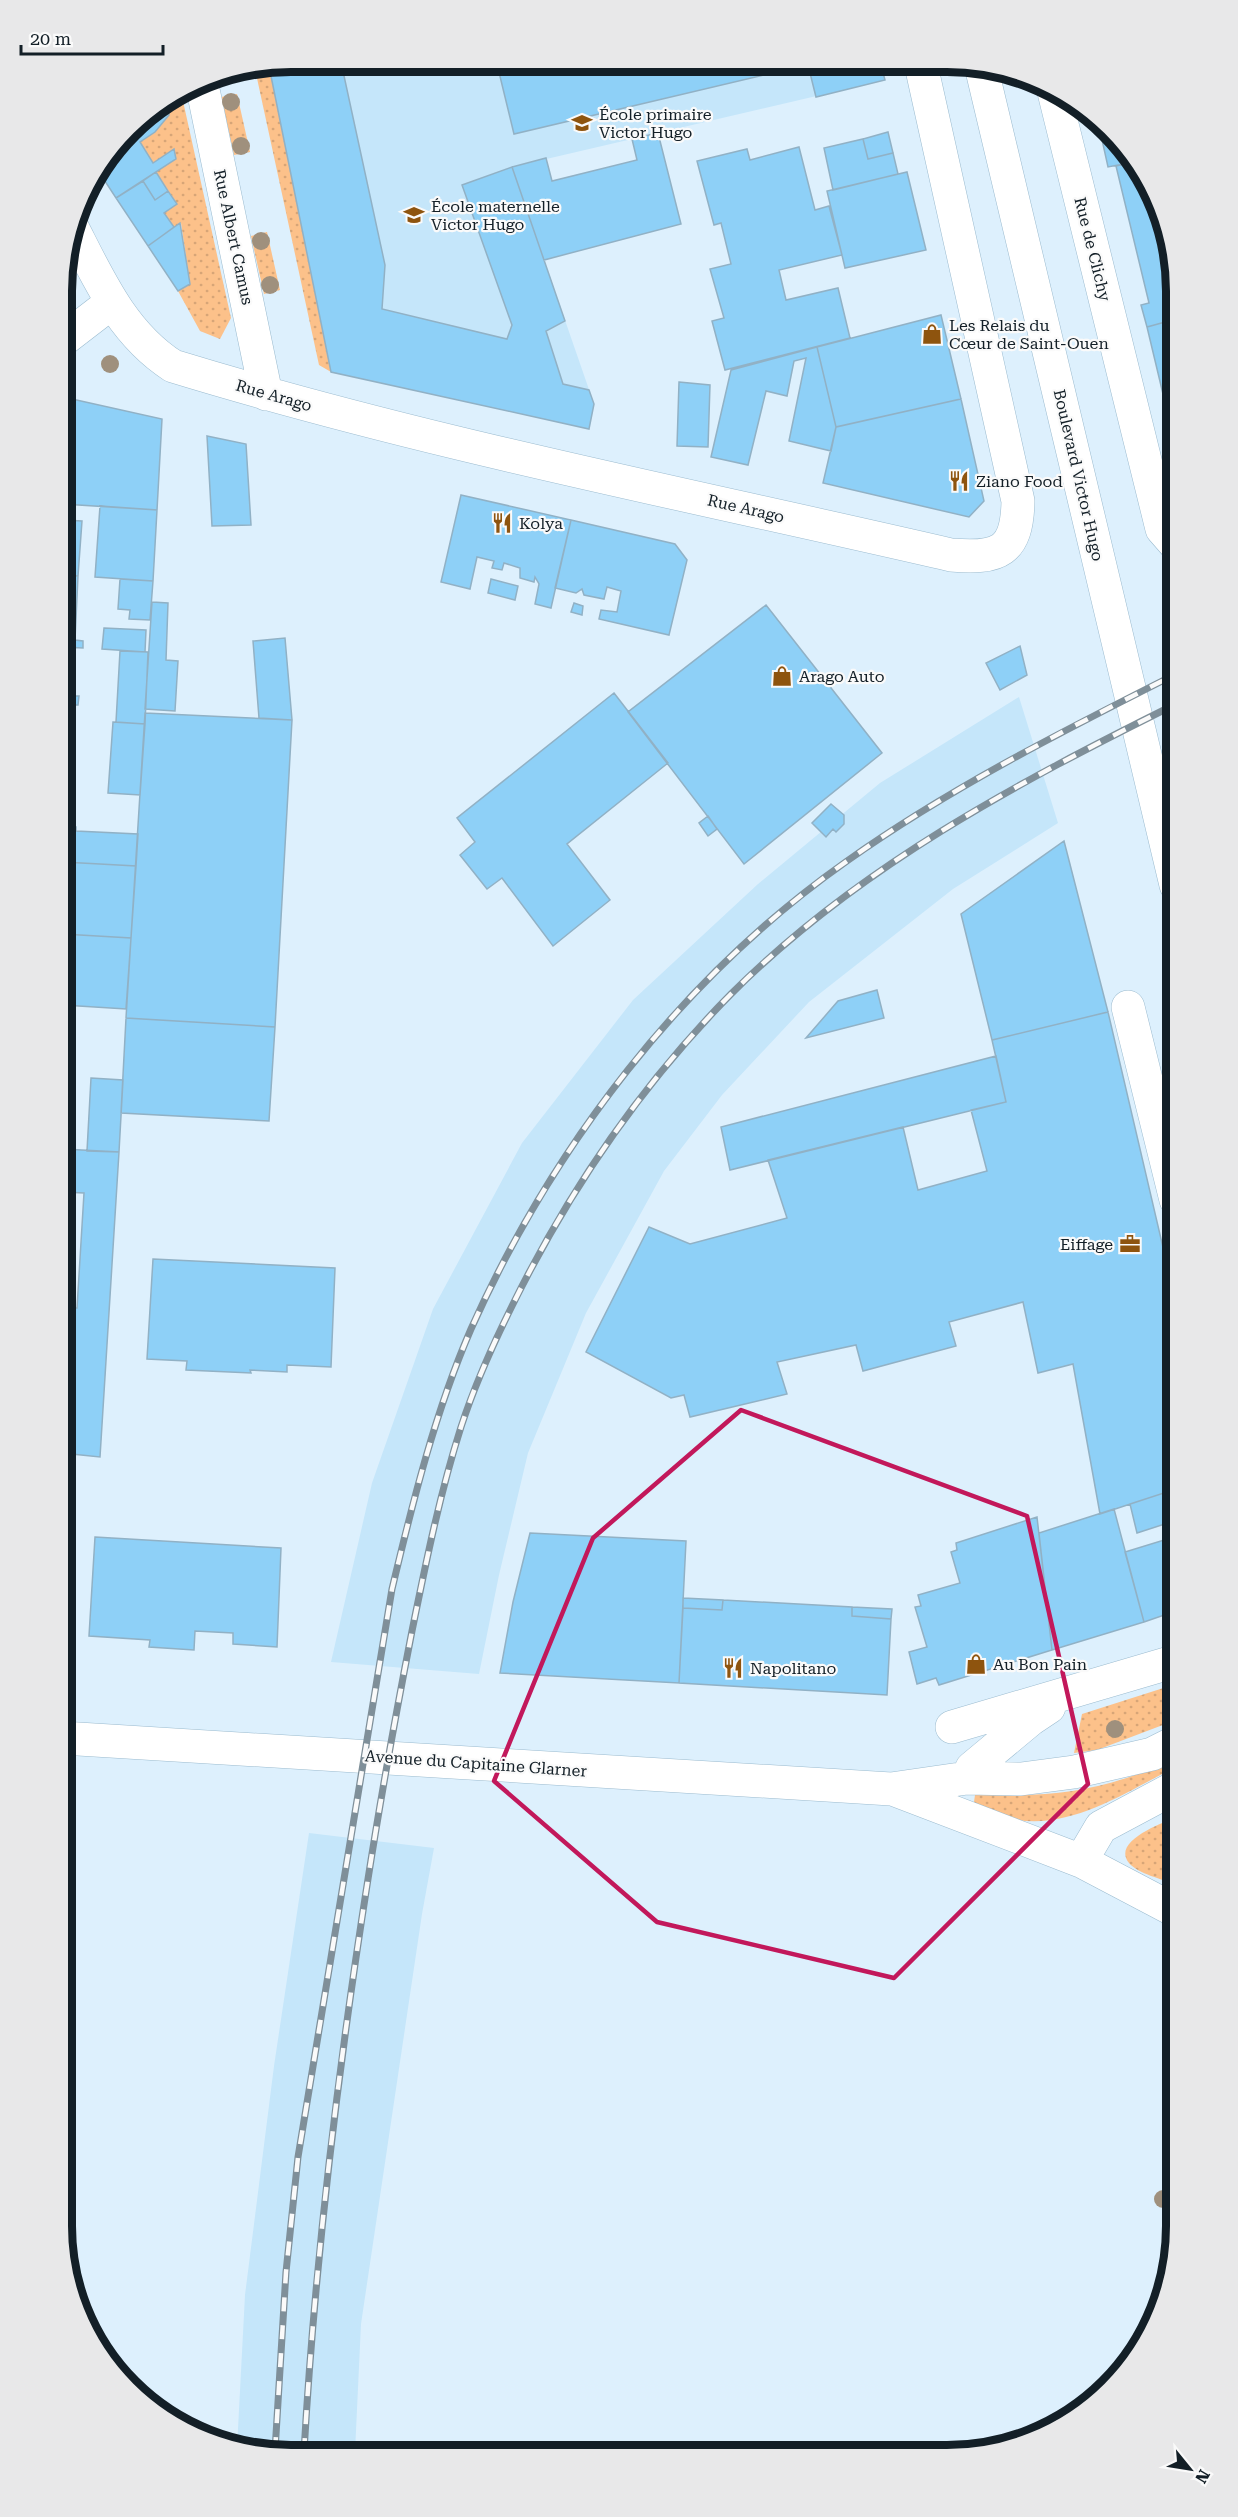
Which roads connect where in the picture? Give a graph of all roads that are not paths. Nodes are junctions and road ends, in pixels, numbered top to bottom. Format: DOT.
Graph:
graph roads {
  1 [pos="923,72"];
  2 [pos="983,75"];
  3 [pos="203,91"];
  4 [pos="1056,101"];
  5 [pos="78,239"];
  6 [pos="111,303"];
  7 [pos="72,333"];
  8 [pos="267,394"];
  9 [pos="1166,534"];
  10 [pos="1166,843"];
  11 [pos="1128,1007"];
  12 [pos="1166,1160"];
  13 [pos="1166,1663"];
  14 [pos="1079,1689"];
  15 [pos="952,1727"];
  16 [pos="72,1739"];
  17 [pos="1166,1747"];
  18 [pos="967,1778"];
  19 [pos="891,1789"];
  20 [pos="1166,1792"];
  21 [pos="1081,1861"];
  22 [pos="1166,1906"];
  1 -- 8 [label="street, Rue Arago"];
  2 -- 10 [label="street, Boulevard Victor Hugo"];
  3 -- 8 [label="street, Rue Albert Camus"];
  4 -- 9 [label="street, Rue de Clichy"];
  5 -- 6 [label="street, Rue Arago"];
  6 -- 7 [label="street"];
  6 -- 8 [label="street, Rue Arago"];
  11 -- 12 [label="street"];
  13 -- 14 [label="street"];
  14 -- 15 [label="street"];
  14 -- 18 [label="street"];
  16 -- 19 [label="street, Avenue du Capitaine Glarner"];
  17 -- 18 [label="street"];
  18 -- 19 [label="street"];
  19 -- 21 [label="street"];
  20 -- 21 [label="street"];
  21 -- 22 [label="street"];
}
